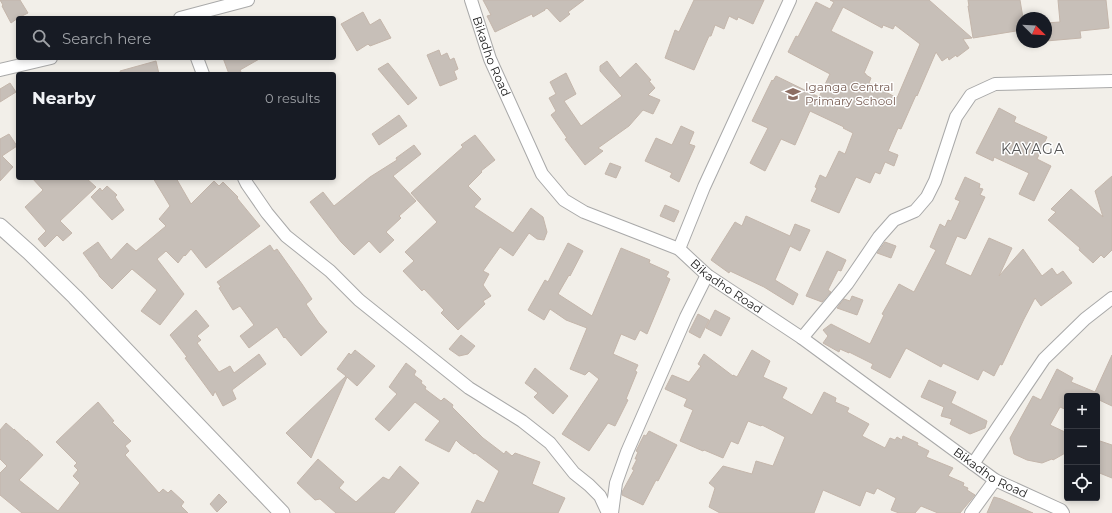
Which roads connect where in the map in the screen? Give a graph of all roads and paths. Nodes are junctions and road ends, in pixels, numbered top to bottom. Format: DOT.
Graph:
graph roads {
  1 [pos="248,0"];
  2 [pos="471,0"];
  3 [pos="790,0"];
  4 [pos="189,16"];
  5 [pos="43,60"];
  6 [pos="198,60"];
  7 [pos="0,70"];
  8 [pos="202,72"];
  9 [pos="1112,81"];
  10 [pos="245,180"];
  11 [pos="0,226"];
  12 [pos="679,249"];
  13 [pos="707,275"];
  14 [pos="1112,298"];
  15 [pos="802,338"];
  16 [pos="973,464"];
  17 [pos="995,480"];
  18 [pos="280,512"];
  19 [pos="608,513"];
  20 [pos="612,513"];
  21 [pos="971,513"];
  22 [pos="1063,513"];
  1 -- 4 [label="street"];
  2 -- 12 [label="street, Bikadho Road"];
  3 -- 12 [label="street"];
  5 -- 7 [label="street"];
  6 -- 8 [label="street"];
  9 -- 15 [label="street"];
  10 -- 19 [label="street"];
  11 -- 18 [label="street"];
  12 -- 13 [label="street, Bikadho Road"];
  13 -- 15 [label="street, Bikadho Road"];
  13 -- 20 [label="street"];
  14 -- 16 [label="street"];
  15 -- 16 [label="street, Bikadho Road"];
  16 -- 17 [label="street, Bikadho Road"];
  17 -- 21 [label="street"];
  17 -- 22 [label="street, Bikadho Road"];
}
